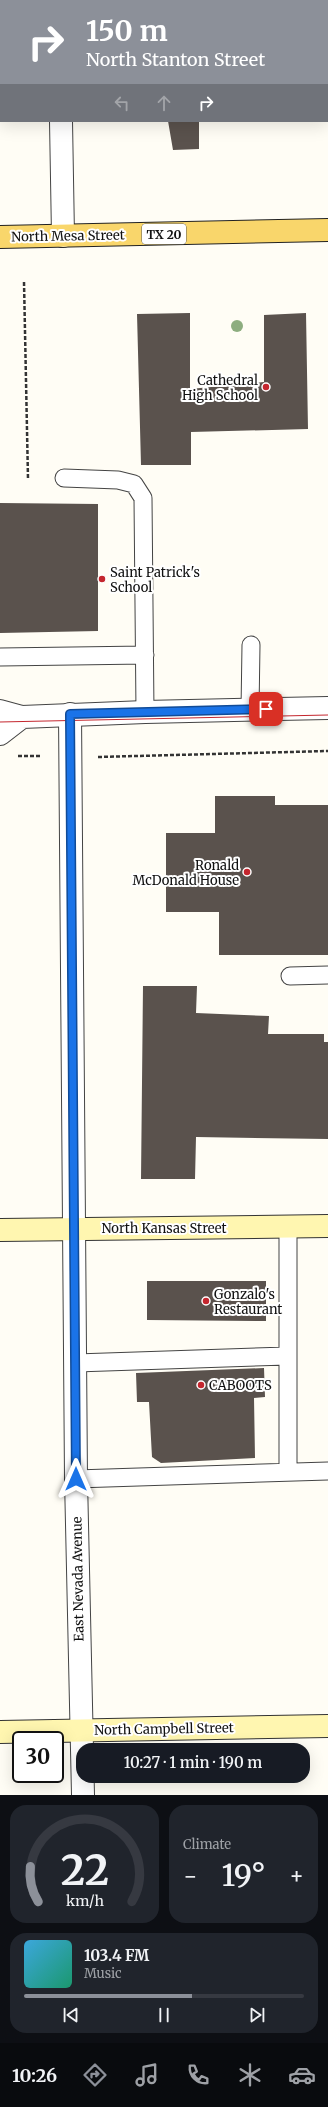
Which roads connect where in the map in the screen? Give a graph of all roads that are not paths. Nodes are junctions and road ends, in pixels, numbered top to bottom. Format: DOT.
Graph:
graph roads {
  1 [pos="61,122"];
  2 [pos="328,230"];
  3 [pos="63,236"];
  4 [pos="0,237"];
  5 [pos="64,478"];
  6 [pos="251,645"];
  7 [pos="145,655"];
  8 [pos="0,657"];
  9 [pos="328,708"];
  10 [pos="250,710"];
  11 [pos="0,711"];
  12 [pos="145,712"];
  13 [pos="70,714"];
  14 [pos="22,717"];
  15 [pos="0,734"];
  16 [pos="328,975"];
  17 [pos="290,976"];
  18 [pos="328,1226"];
  19 [pos="288,1227"];
  20 [pos="74,1229"];
  21 [pos="0,1230"];
  22 [pos="287,1356"];
  23 [pos="76,1363"];
  24 [pos="288,1472"];
  25 [pos="328,1472"];
  26 [pos="76,1479"];
  27 [pos="328,1726"];
  28 [pos="82,1730"];
  29 [pos="0,1732"];
  30 [pos="83,1795"];
  1 -- 3 [label="street"];
  2 -- 3 [label="main road, North Mesa Street / TX 20"];
  3 -- 4 [label="main road, North Mesa Street / TX 20"];
  5 -- 7 [label="lane"];
  6 -- 10 [label="lane"];
  7 -- 8 [label="lane"];
  7 -- 12 [label="lane"];
  9 -- 10 [label="street"];
  10 -- 12 [label="street"];
  11 -- 14 [label="street"];
  12 -- 13 [label="street"];
  13 -- 14 [label="street"];
  13 -- 20 [label="street, East Nevada Avenue"];
  14 -- 15 [label="street"];
  16 -- 17 [label="lane"];
  18 -- 19 [label="main road, North Kansas Street"];
  19 -- 20 [label="main road, North Kansas Street"];
  19 -- 22 [label="lane"];
  20 -- 21 [label="main road, North Kansas Street"];
  20 -- 23 [label="street, East Nevada Avenue"];
  22 -- 23 [label="lane"];
  22 -- 24 [label="lane"];
  23 -- 26 [label="street, East Nevada Avenue"];
  24 -- 25 [label="lane"];
  24 -- 26 [label="lane"];
  26 -- 28 [label="street, East Nevada Avenue"];
  27 -- 28 [label="main road, North Campbell Street"];
  28 -- 29 [label="main road, North Campbell Street"];
  28 -- 30 [label="street, East Nevada Avenue"];
}
